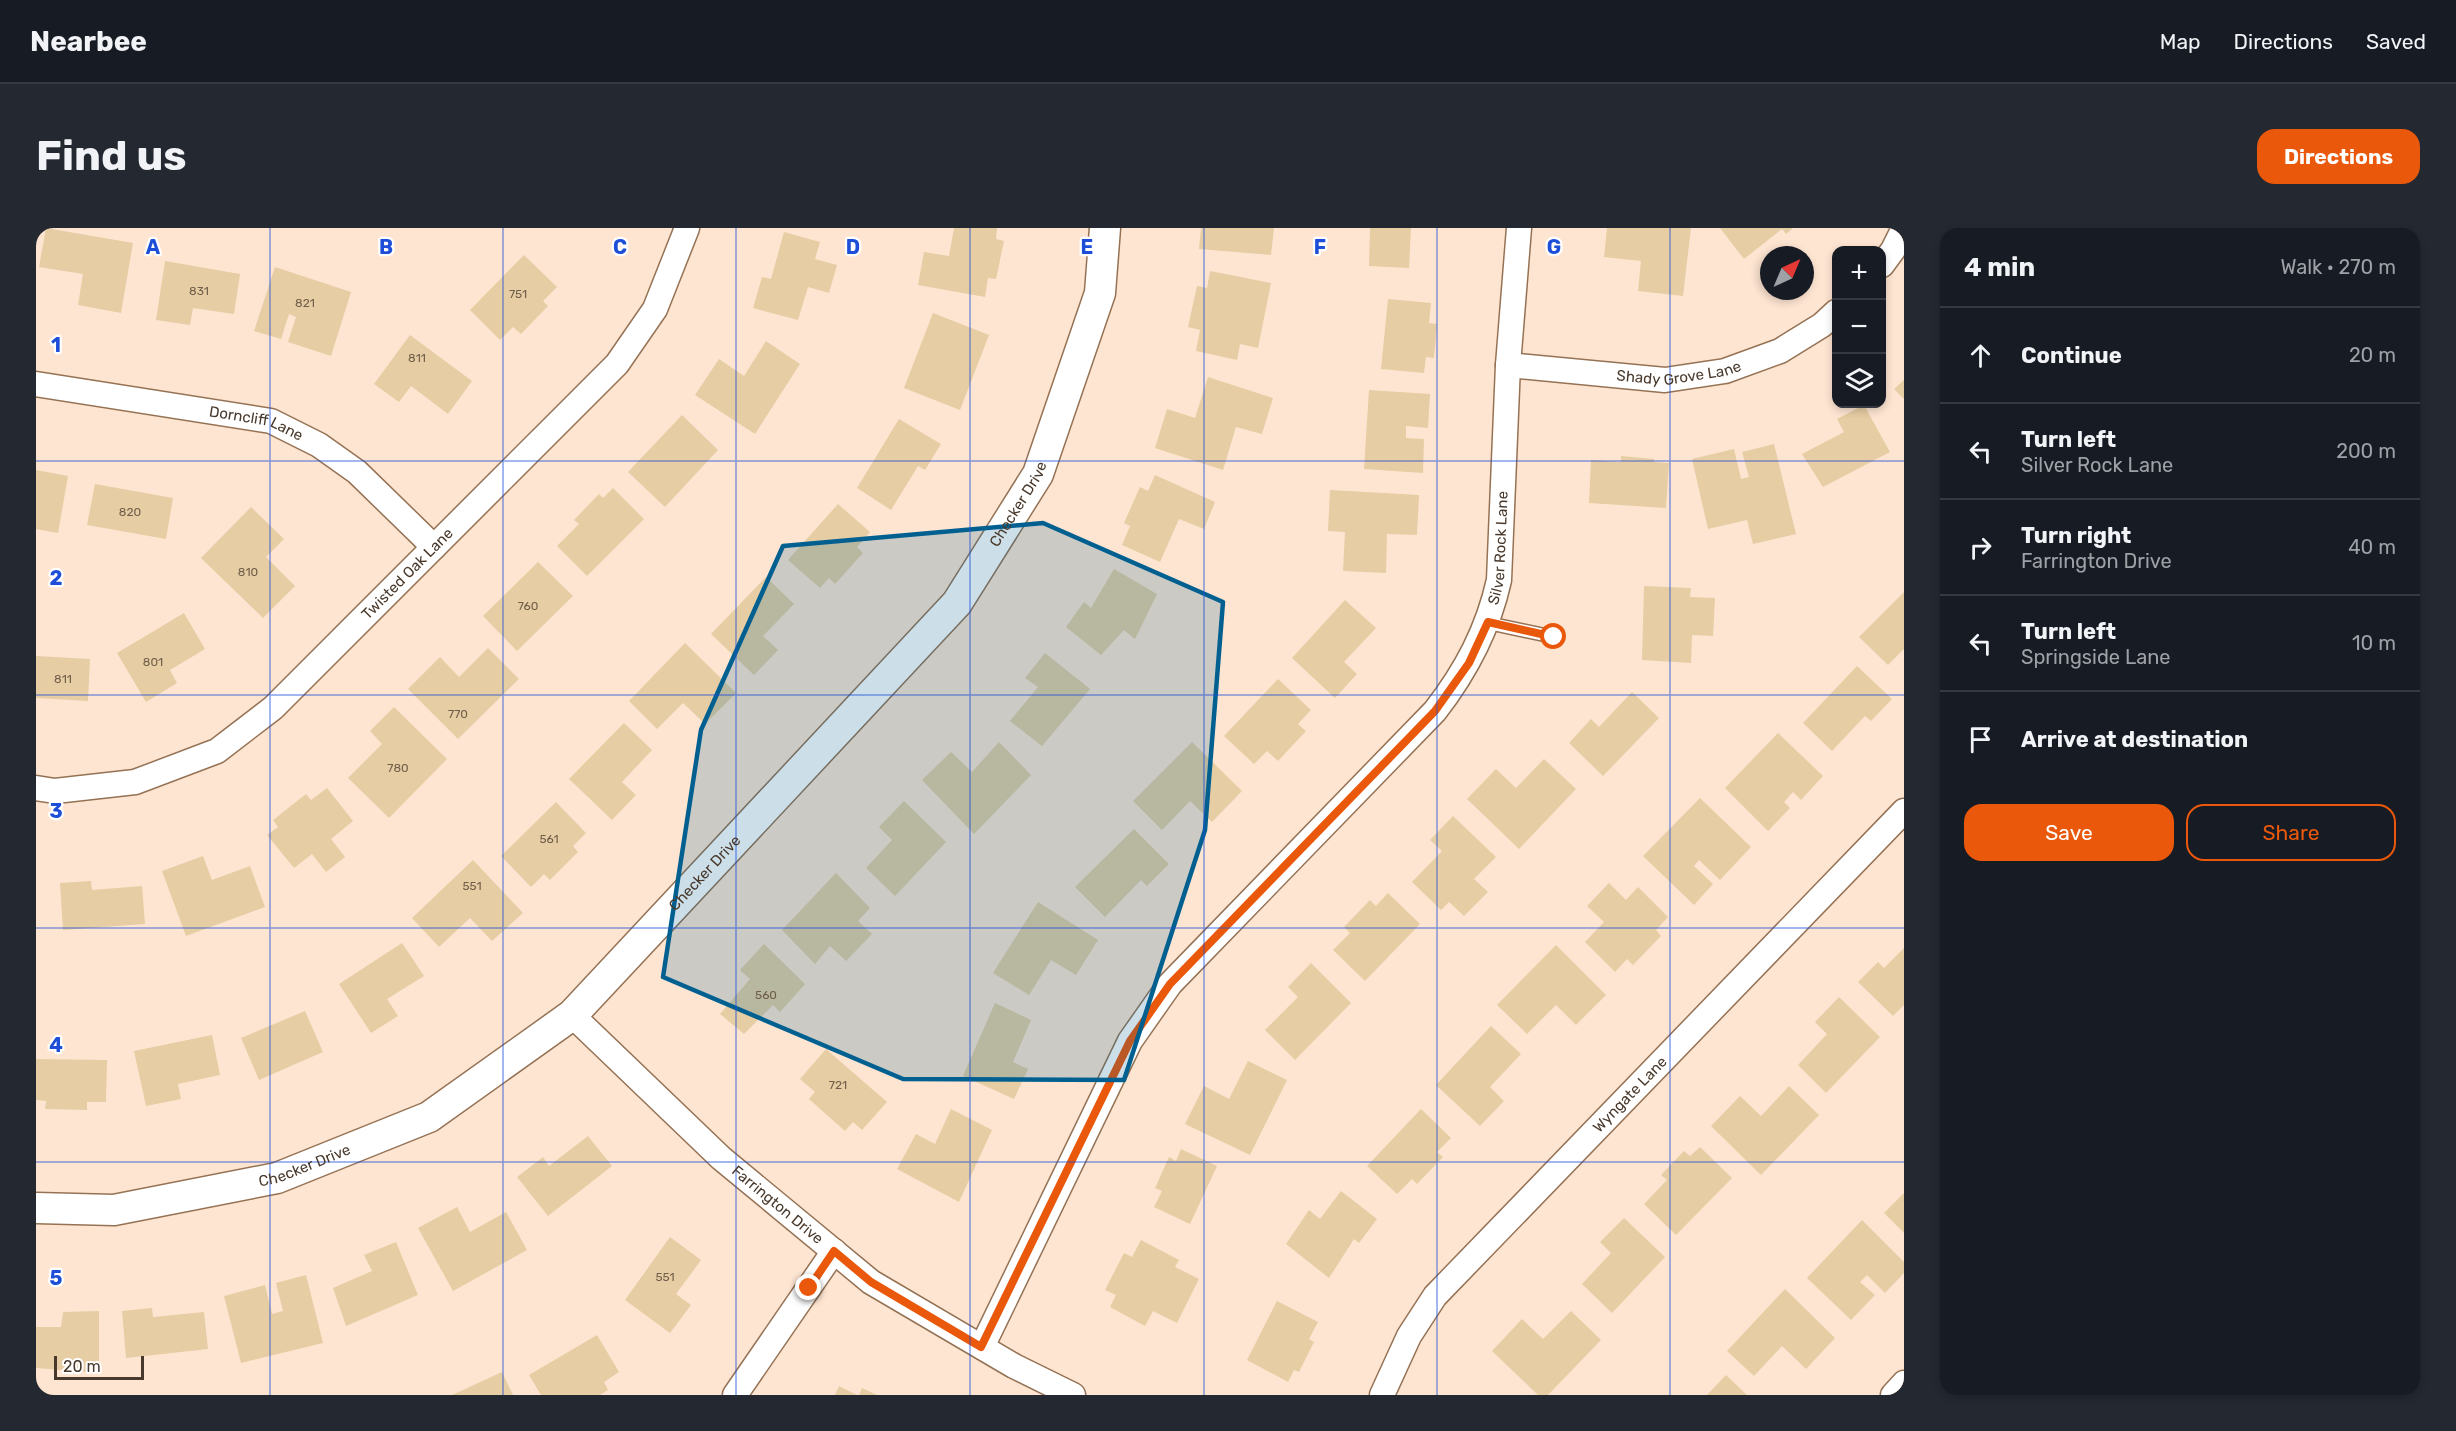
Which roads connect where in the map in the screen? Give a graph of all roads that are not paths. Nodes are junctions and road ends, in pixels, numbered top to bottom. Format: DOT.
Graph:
graph roads {
  1 [pos="687,228"];
  2 [pos="1105,228"];
  3 [pos="1519,228"];
  4 [pos="1904,228"];
  5 [pos="1886,259"];
  6 [pos="1832,316"];
  7 [pos="1508,365"];
  8 [pos="36,384"];
  9 [pos="434,547"];
  10 [pos="1488,622"];
  11 [pos="1554,637"];
  12 [pos="36,788"];
  13 [pos="1904,812"];
  14 [pos="572,1015"];
  15 [pos="36,1208"];
  16 [pos="834,1251"];
  17 [pos="981,1347"];
  18 [pos="1904,1383"];
  19 [pos="735,1395"];
  20 [pos="1073,1395"];
  21 [pos="1382,1395"];
  22 [pos="1893,1395"];
  1 -- 9 [label="street, Twisted Oak Lane"];
  2 -- 14 [label="street, Checker Drive"];
  3 -- 7 [label="street, Silver Rock Lane"];
  4 -- 5 [label="street"];
  6 -- 7 [label="street, Shady Grove Lane"];
  7 -- 10 [label="street, Silver Rock Lane"];
  8 -- 9 [label="street, Dorncliff Lane"];
  9 -- 12 [label="street, Twisted Oak Lane"];
  10 -- 11 [label="lane"];
  10 -- 17 [label="street, Silver Rock Lane"];
  13 -- 21 [label="street, Wyngate Lane"];
  14 -- 15 [label="street, Checker Drive"];
  14 -- 16 [label="street, Farrington Drive"];
  16 -- 17 [label="street, Farrington Drive"];
  16 -- 19 [label="street"];
  17 -- 20 [label="street, Farrington Drive"];
  18 -- 22 [label="street"];
}
